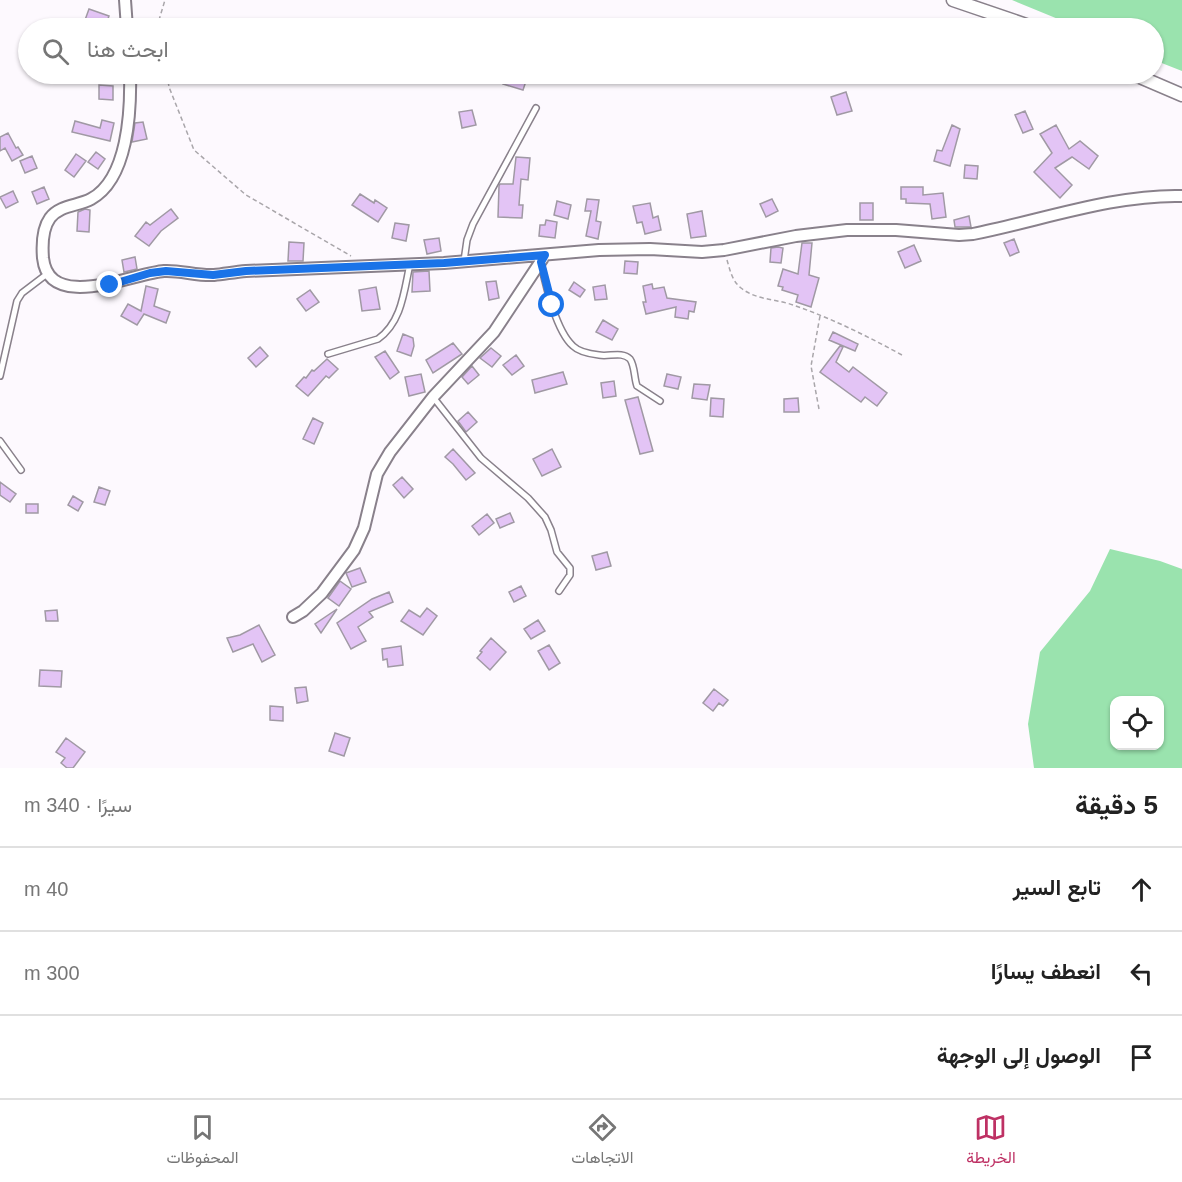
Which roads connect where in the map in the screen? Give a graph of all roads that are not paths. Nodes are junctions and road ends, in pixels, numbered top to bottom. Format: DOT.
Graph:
graph roads {
  1 [pos="125,0"];
  2 [pos="953,0"];
  3 [pos="126,18"];
  4 [pos="1006,18"];
  5 [pos="129,84"];
  6 [pos="1158,84"];
  7 [pos="1182,94"];
  8 [pos="536,108"];
  9 [pos="1182,196"];
  10 [pos="543,259"];
  11 [pos="464,261"];
  12 [pos="410,264"];
  13 [pos="48,273"];
  14 [pos="328,354"];
  15 [pos="0,376"];
  16 [pos="434,397"];
  17 [pos="660,401"];
  18 [pos="0,441"];
  19 [pos="21,470"];
  20 [pos="559,591"];
  21 [pos="293,617"];
  1 -- 3 [label="street"];
  2 -- 4 [label="street"];
  5 -- 13 [label="street"];
  6 -- 7 [label="street"];
  8 -- 11 [label="lane"];
  9 -- 10 [label="street"];
  10 -- 11 [label="street"];
  10 -- 16 [label="street"];
  10 -- 17 [label="lane"];
  11 -- 12 [label="street"];
  12 -- 13 [label="street"];
  12 -- 14 [label="lane"];
  13 -- 15 [label="lane"];
  16 -- 20 [label="lane"];
  16 -- 21 [label="street"];
  18 -- 19 [label="lane"];
}
